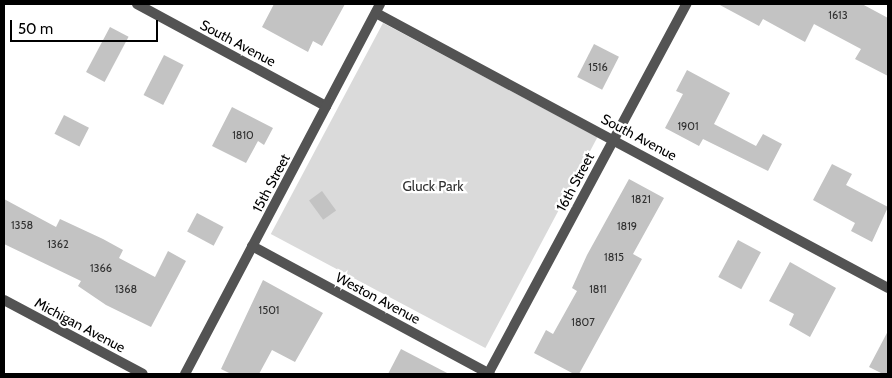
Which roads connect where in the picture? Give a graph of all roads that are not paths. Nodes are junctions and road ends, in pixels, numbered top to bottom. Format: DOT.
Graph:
graph roads {
  1 [pos="137,4"];
  2 [pos="686,4"];
  3 [pos="378,8"];
  4 [pos="326,106"];
  5 [pos="614,138"];
  6 [pos="252,246"];
  7 [pos="888,288"];
  8 [pos="4,300"];
  9 [pos="143,374"];
  10 [pos="186,374"];
  11 [pos="489,374"];
  1 -- 4 [label="street, South Avenue"];
  2 -- 5 [label="street, 16th Street"];
  3 -- 4 [label="street, 15th Street"];
  3 -- 5 [label="street, South Avenue"];
  4 -- 6 [label="street, 15th Street"];
  5 -- 7 [label="street, South Avenue"];
  5 -- 11 [label="street, 16th Street"];
  6 -- 10 [label="street, 15th Street"];
  6 -- 11 [label="street, Weston Avenue"];
  8 -- 9 [label="street, Michigan Avenue"];
}
